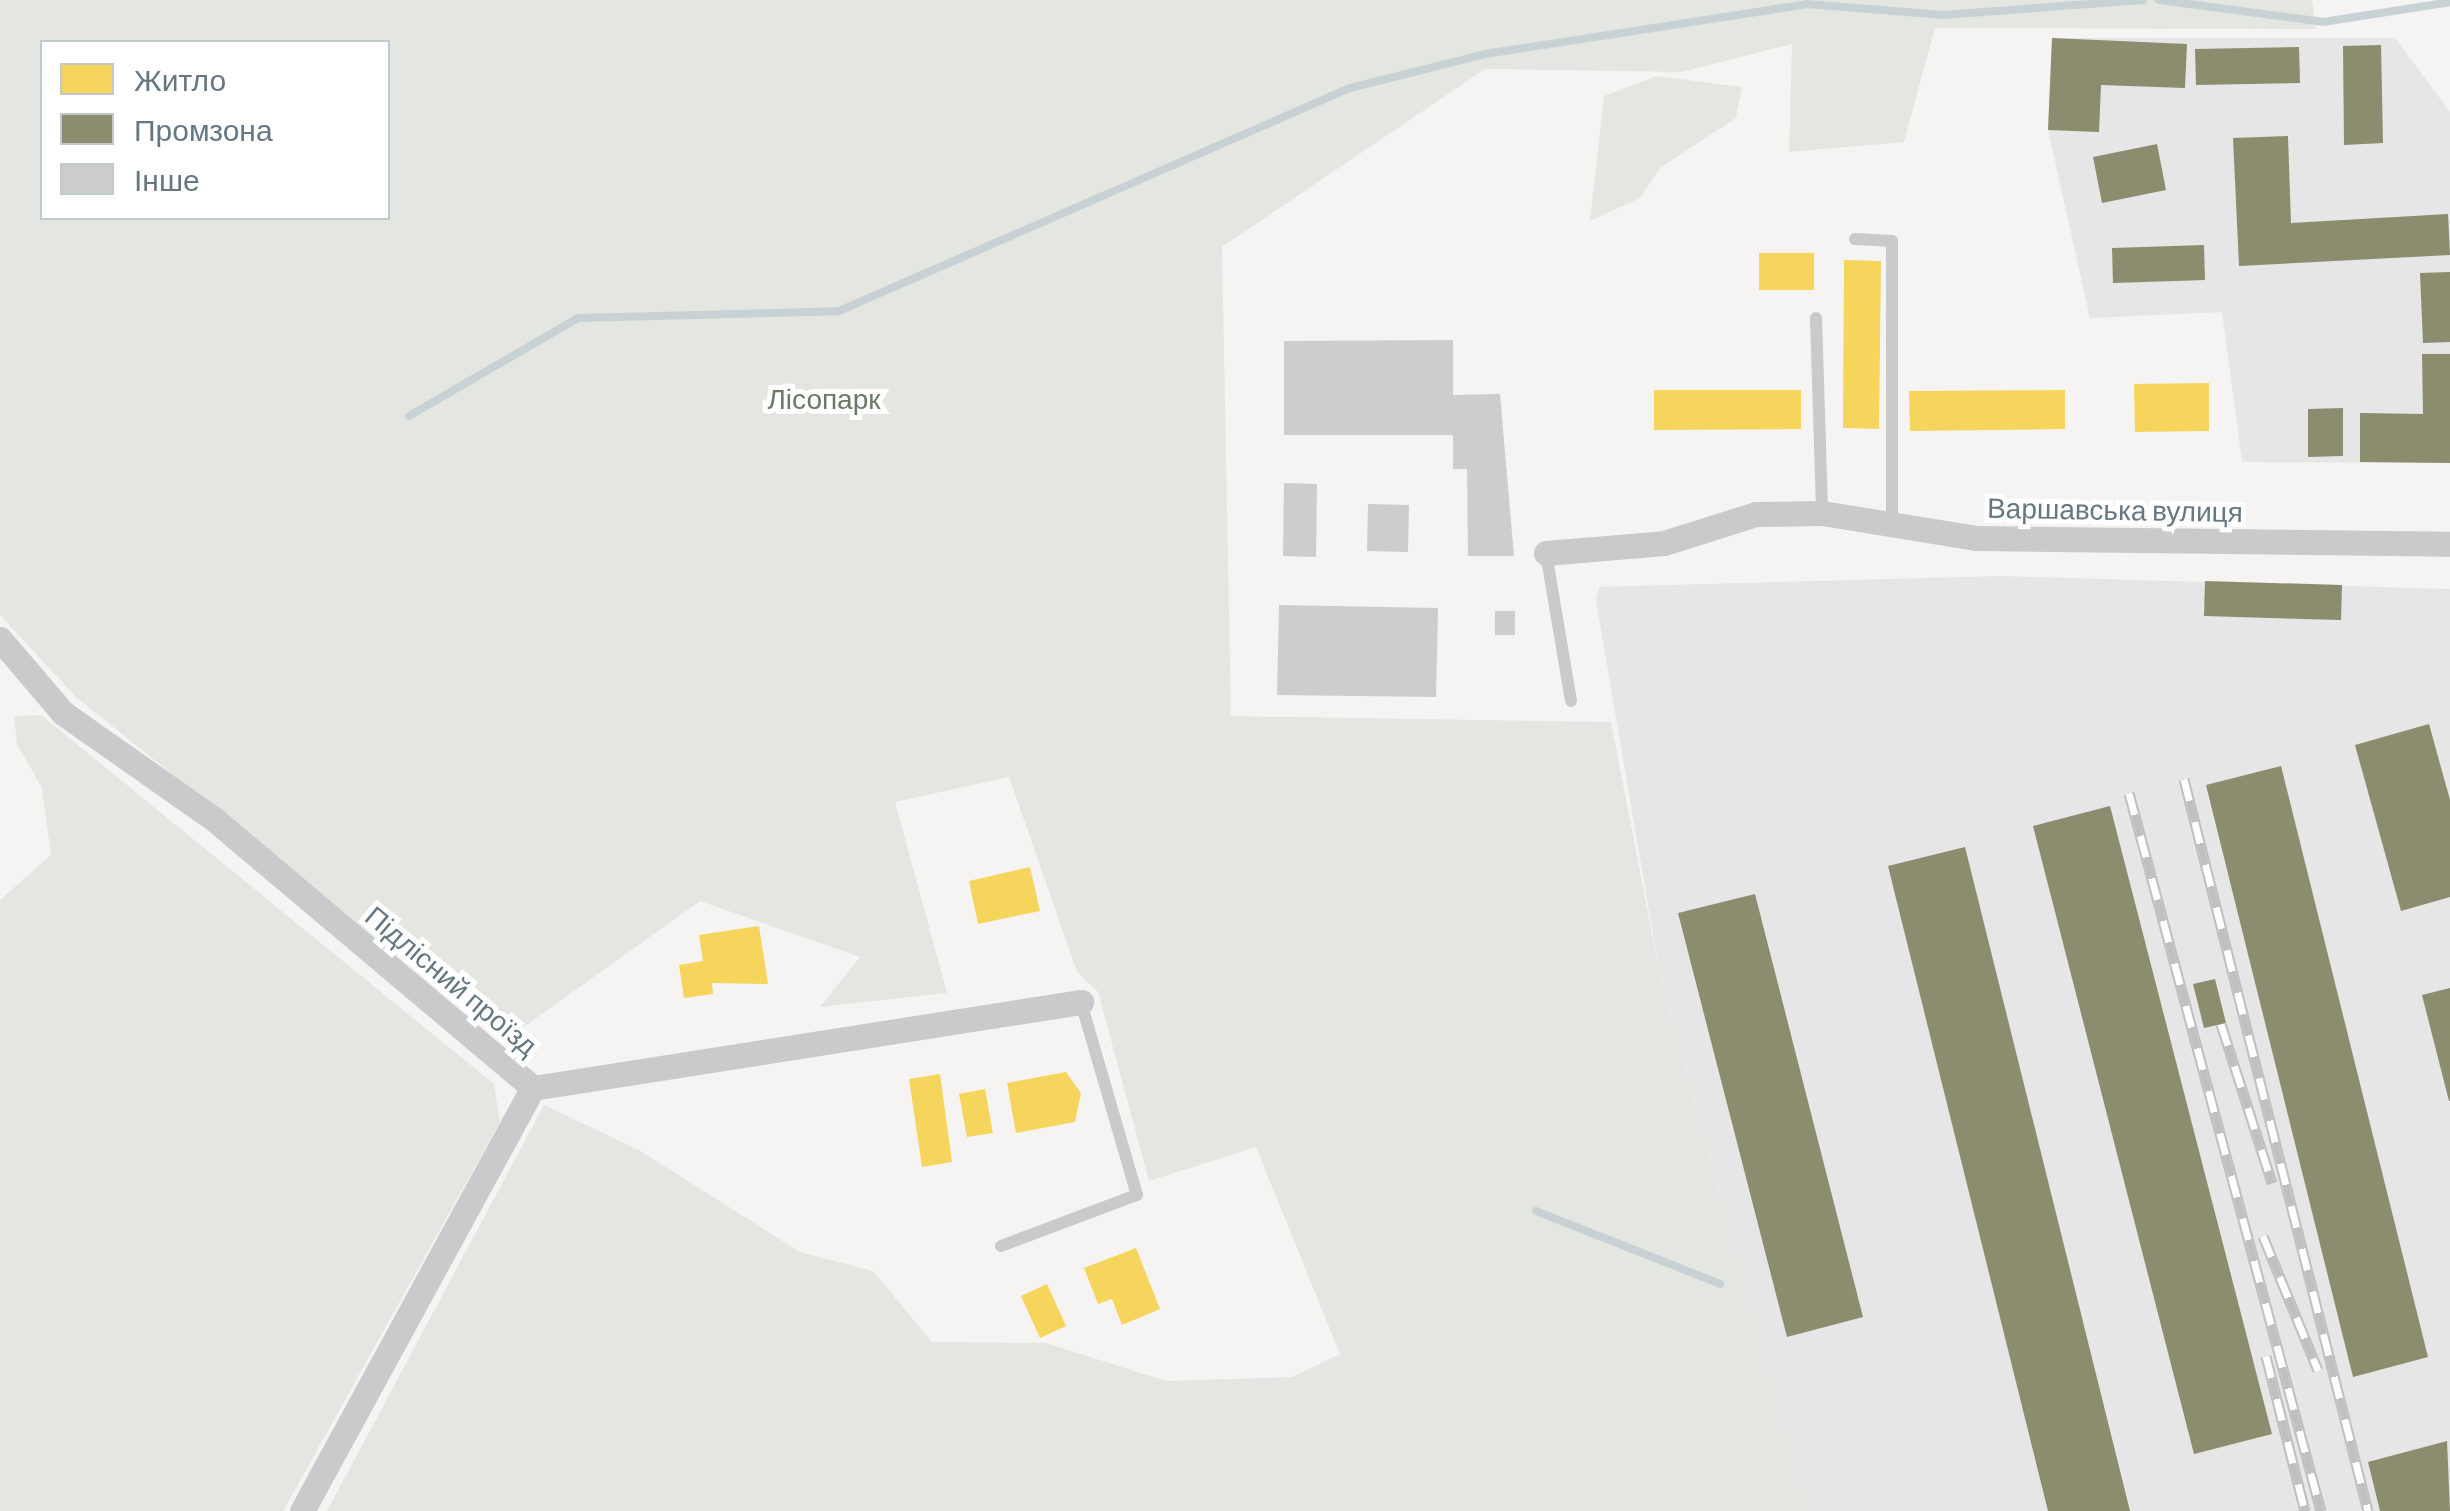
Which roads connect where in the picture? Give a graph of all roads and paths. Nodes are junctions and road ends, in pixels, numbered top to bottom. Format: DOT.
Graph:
graph roads {
  1 [pos="1855,240"];
  2 [pos="1816,318"];
  3 [pos="1822,513"];
  4 [pos="1892,517"];
  5 [pos="2450,544"];
  6 [pos="1546,553"];
  7 [pos="0,639"];
  8 [pos="1570,701"];
  9 [pos="1081,1002"];
  10 [pos="533,1088"];
  11 [pos="1001,1246"];
  12 [pos="302,1511"];
  1 -- 4 [label="lane"];
  2 -- 3 [label="lane"];
  3 -- 4 [label="street, Варшавська вулиця"];
  3 -- 6 [label="street, Варшавська вулиця"];
  4 -- 5 [label="street, Варшавська вулиця"];
  6 -- 8 [label="lane"];
  7 -- 10 [label="street, Підлісний проїзд"];
  9 -- 10 [label="street, Підлісний проїзд"];
  9 -- 11 [label="lane"];
  10 -- 12 [label="street"];
}
